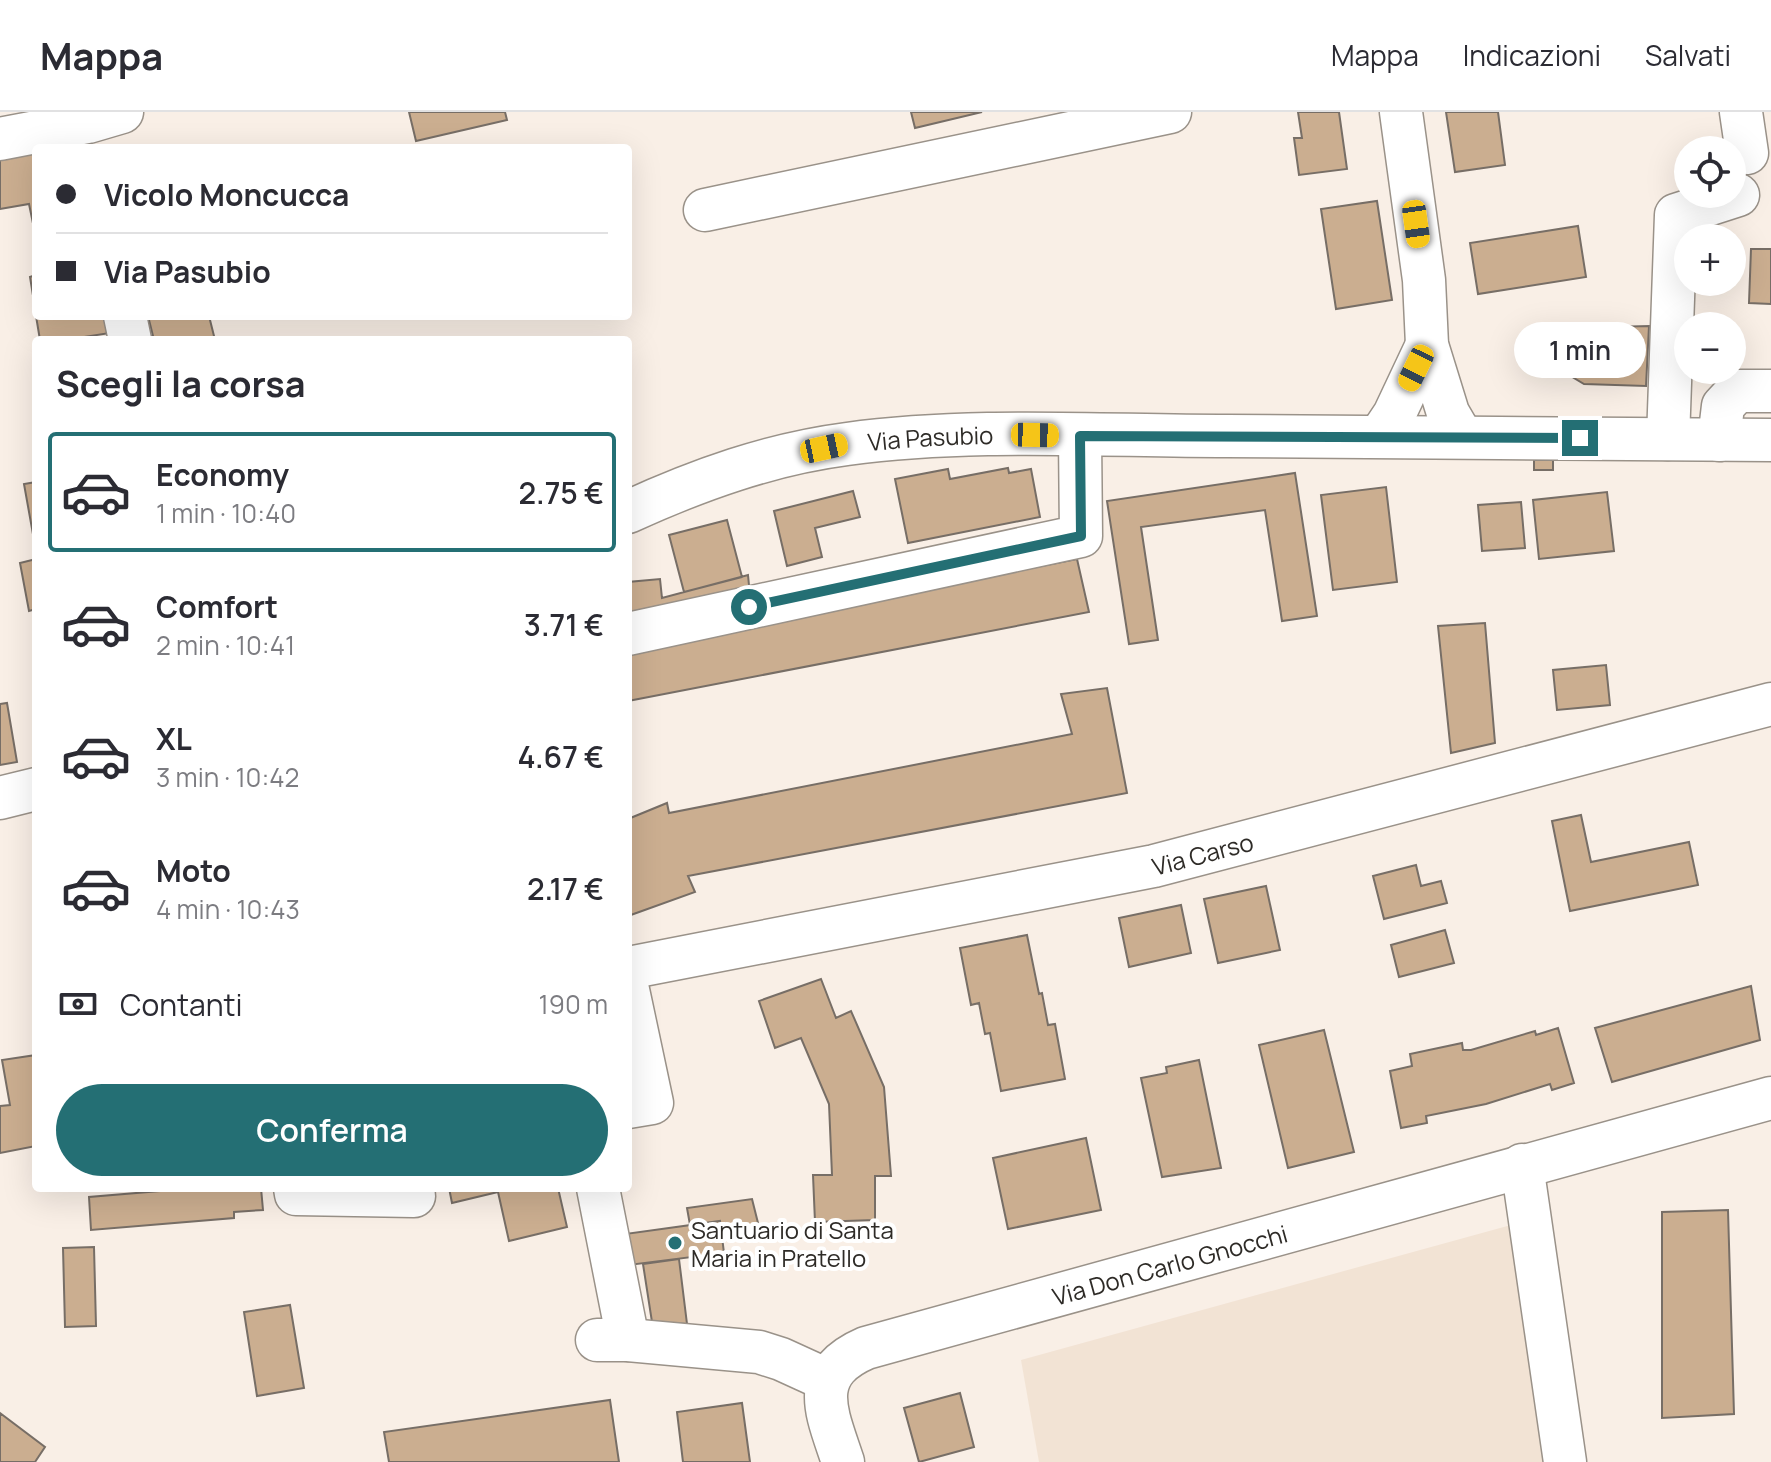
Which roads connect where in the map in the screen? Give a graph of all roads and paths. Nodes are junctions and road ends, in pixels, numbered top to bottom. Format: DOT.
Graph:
graph roads {
  1 [pos="1170,112"];
  2 [pos="1401,112"];
  3 [pos="1741,112"];
  4 [pos="101,127"];
  5 [pos="0,139"];
  6 [pos="1747,153"];
  7 [pos="1698,208"];
  8 [pos="705,210"];
  9 [pos="1427,345"];
  10 [pos="1771,391"];
  11 [pos="1080,436"];
  12 [pos="1380,436"];
  13 [pos="1462,437"];
  14 [pos="1668,439"];
  15 [pos="1719,440"];
  16 [pos="1771,440"];
  17 [pos="632,510"];
  18 [pos="632,633"];
  19 [pos="1771,704"];
  20 [pos="32,790"];
  21 [pos="0,798"];
  22 [pos="632,967"];
  23 [pos="632,1009"];
  24 [pos="1771,1098"];
  25 [pos="632,1106"];
  26 [pos="1522,1165"];
  27 [pos="296,1192"];
  28 [pos="598,1192"];
  29 [pos="414,1196"];
  30 [pos="827,1380"];
  31 [pos="843,1462"];
  32 [pos="1565,1462"];
  1 -- 8 [label="street"];
  2 -- 9 [label="street"];
  3 -- 6 [label="street"];
  4 -- 5 [label="street"];
  7 -- 14 [label="street"];
  9 -- 12 [label="street"];
  9 -- 13 [label="street"];
  10 -- 15 [label="street"];
  11 -- 12 [label="street, Via Pasubio"];
  11 -- 17 [label="street, Via Pasubio"];
  11 -- 18 [label="street"];
  12 -- 13 [label="street, Via Pasubio"];
  13 -- 14 [label="street, Via Pasubio"];
  14 -- 15 [label="street, Via Pasubio"];
  15 -- 16 [label="street, Via Pasubio"];
  19 -- 22 [label="street, Via Carso"];
  20 -- 21 [label="street"];
  23 -- 25 [label="street"];
  24 -- 26 [label="street, Via Don Carlo Gnocchi"];
  26 -- 30 [label="street, Via Don Carlo Gnocchi"];
  26 -- 32 [label="street"];
  27 -- 29 [label="street"];
  28 -- 30 [label="street"];
  30 -- 31 [label="street"];
}
